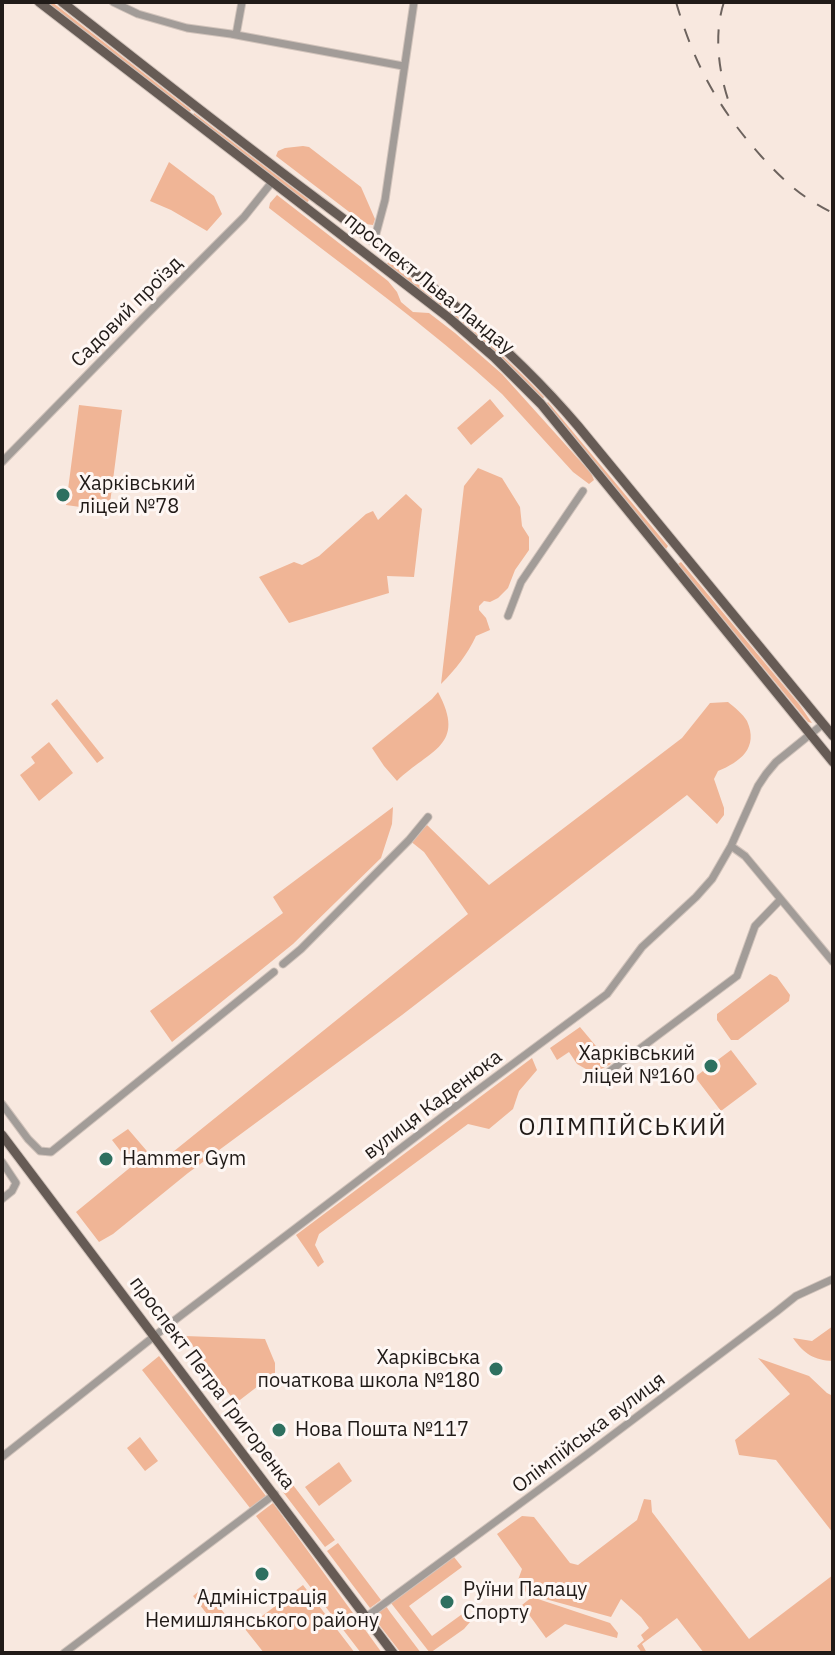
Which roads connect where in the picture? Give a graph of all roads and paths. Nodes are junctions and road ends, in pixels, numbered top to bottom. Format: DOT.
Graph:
graph roads {
  1 [pos="39,2"];
  2 [pos="62,2"];
  3 [pos="113,2"];
  4 [pos="242,2"];
  5 [pos="414,2"];
  6 [pos="236,35"];
  7 [pos="403,66"];
  8 [pos="272,182"];
  9 [pos="317,199"];
  10 [pos="309,211"];
  11 [pos="374,241"];
  12 [pos="365,254"];
  13 [pos="2,462"];
  14 [pos="583,491"];
  15 [pos="680,550"];
  16 [pos="668,560"];
  17 [pos="508,616"];
  18 [pos="823,724"];
  19 [pos="810,734"];
  20 [pos="833,736"];
  21 [pos="833,762"];
  22 [pos="428,817"];
  23 [pos="731,846"];
  24 [pos="780,900"];
  25 [pos="833,962"];
  26 [pos="283,964"];
  27 [pos="274,972"];
  28 [pos="610,1071"];
  29 [pos="2,1104"];
  30 [pos="2,1135"];
  31 [pos="2,1162"];
  32 [pos="2,1199"];
  33 [pos="833,1279"];
  34 [pos="154,1336"];
  35 [pos="2,1457"];
  36 [pos="275,1494"];
  37 [pos="366,1617"];
  38 [pos="64,1653"];
  39 [pos="393,1653"];
  1 -- 8 [label="main road, проспект Льва Ландау"];
  2 -- 9 [label="main road, проспект Льва Ландау"];
  3 -- 6 [label="street"];
  4 -- 6 [label="street"];
  5 -- 7 [label="street"];
  6 -- 7 [label="street"];
  7 -- 11 [label="street"];
  8 -- 10 [label="main road, проспект Льва Ландау"];
  8 -- 13 [label="street, Садовий проїзд"];
  9 -- 10 [label="main road"];
  9 -- 11 [label="main road, проспект Льва Ландау"];
  10 -- 12 [label="main road, проспект Льва Ландау"];
  11 -- 12 [label="main road"];
  11 -- 15 [label="main road, проспект Льва Ландау"];
  12 -- 16 [label="main road, проспект Льва Ландау"];
  14 -- 17 [label="street"];
  15 -- 16 [label="main road"];
  15 -- 18 [label="main road, проспект Льва Ландау"];
  16 -- 19 [label="main road, проспект Льва Ландау"];
  18 -- 19 [label="street, вулиця Каденюка"];
  18 -- 20 [label="main road, проспект Льва Ландау"];
  19 -- 21 [label="main road, проспект Льва Ландау"];
  19 -- 23 [label="street, вулиця Каденюка"];
  22 -- 26 [label="street"];
  23 -- 24 [label="street"];
  23 -- 34 [label="street, вулиця Каденюка"];
  24 -- 25 [label="street"];
  24 -- 28 [label="street"];
  27 -- 29 [label="street"];
  30 -- 34 [label="main road, проспект Петра Григоренка"];
  31 -- 32 [label="street"];
  33 -- 37 [label="street, Олімпійська вулиця"];
  34 -- 35 [label="street, вулиця Каденюка"];
  34 -- 36 [label="main road, проспект Петра Григоренка"];
  36 -- 37 [label="main road, проспект Петра Григоренка"];
  36 -- 38 [label="street"];
  37 -- 39 [label="main road, проспект Петра Григоренка"];
}
